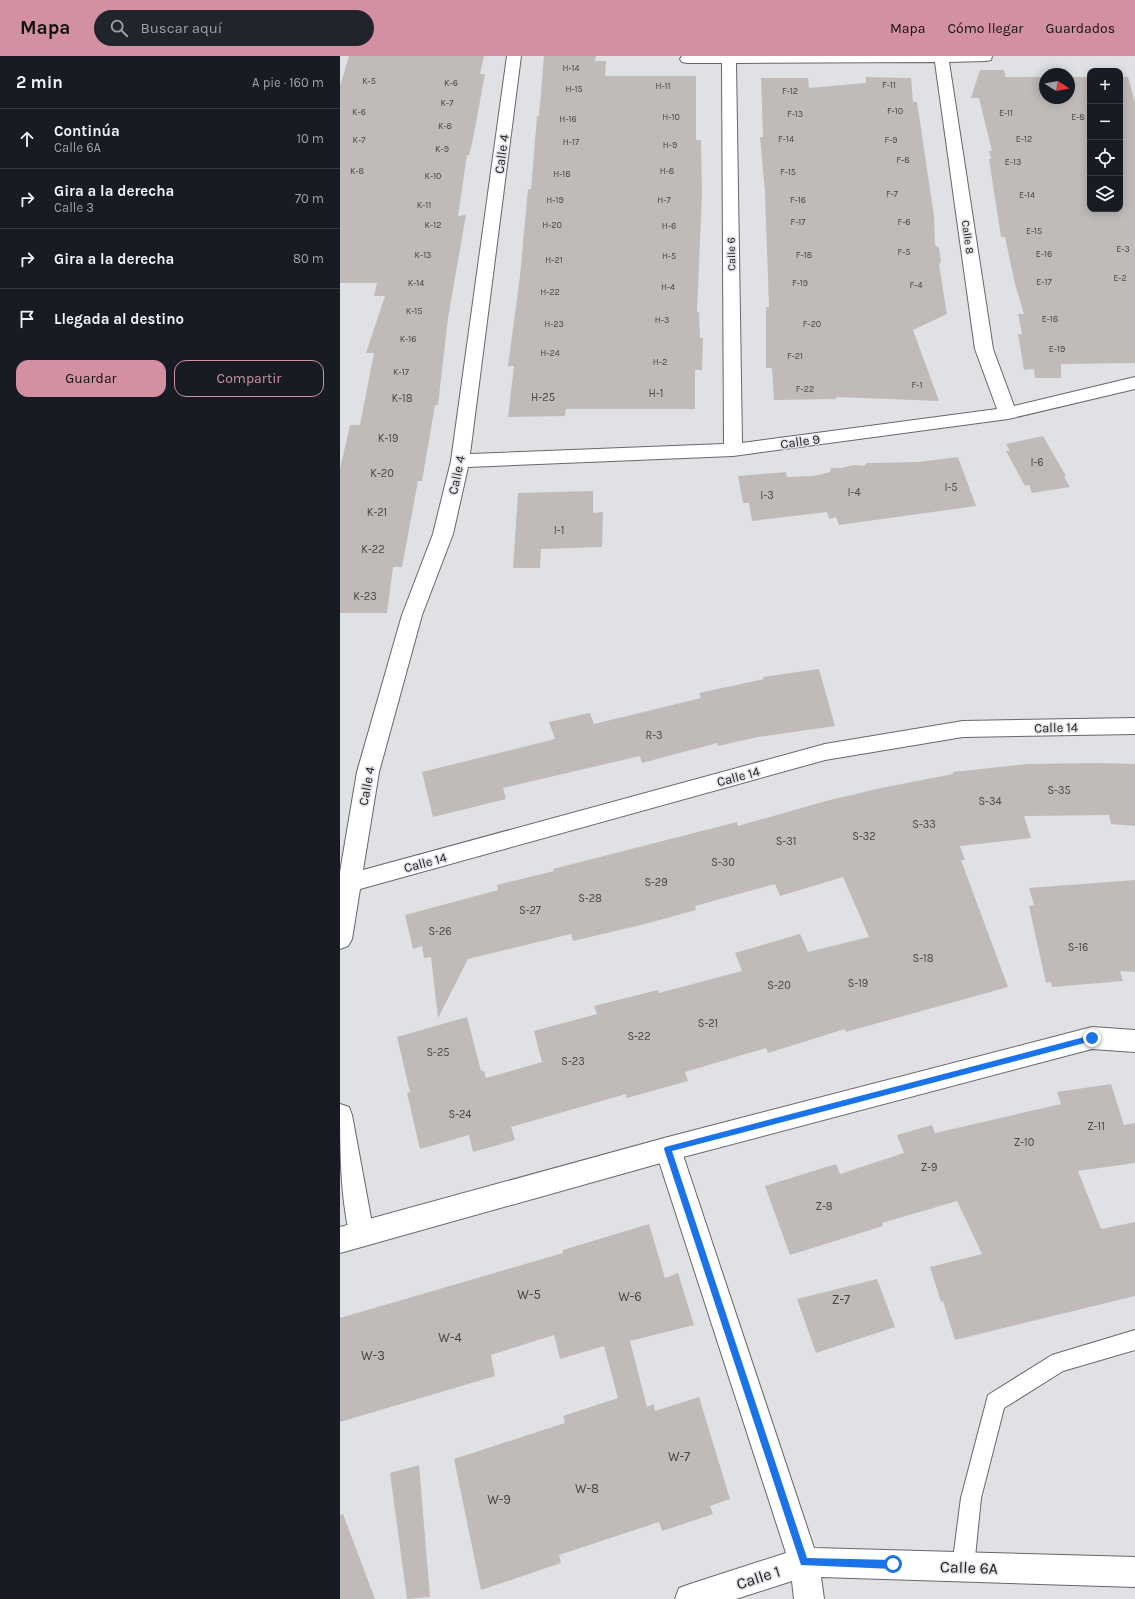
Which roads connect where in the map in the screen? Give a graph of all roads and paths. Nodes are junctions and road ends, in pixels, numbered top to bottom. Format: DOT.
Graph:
graph roads {
  1 [pos="514,56"];
  2 [pos="941,57"];
  3 [pos="986,57"];
  4 [pos="729,58"];
  5 [pos="687,59"];
  6 [pos="1135,383"];
  7 [pos="1008,413"];
  8 [pos="733,450"];
  9 [pos="460,461"];
  10 [pos="1135,726"];
  11 [pos="349,883"];
  12 [pos="340,939"];
  13 [pos="1135,1041"];
  14 [pos="340,1115"];
  15 [pos="668,1149"];
  16 [pos="350,1237"];
  17 [pos="1135,1340"];
  18 [pos="804,1562"];
  19 [pos="963,1567"];
  20 [pos="1135,1572"];
  21 [pos="690,1599"];
  22 [pos="809,1599"];
  1 -- 9 [label="street, Calle 4"];
  2 -- 3 [label="street"];
  2 -- 4 [label="street"];
  2 -- 7 [label="street, Calle 8"];
  4 -- 5 [label="street"];
  4 -- 8 [label="street, Calle 6"];
  6 -- 7 [label="street, Calle 9"];
  7 -- 8 [label="street, Calle 9"];
  8 -- 9 [label="street, Calle 9"];
  9 -- 11 [label="street, Calle 4"];
  10 -- 11 [label="street, Calle 14"];
  11 -- 12 [label="street, Calle 4"];
  13 -- 15 [label="street"];
  14 -- 16 [label="street"];
  15 -- 16 [label="street"];
  15 -- 18 [label="street"];
  17 -- 19 [label="lane"];
  18 -- 19 [label="street, Calle 6A"];
  18 -- 21 [label="street, Calle 1"];
  18 -- 22 [label="street"];
  19 -- 20 [label="street, Calle 6A"];
}
